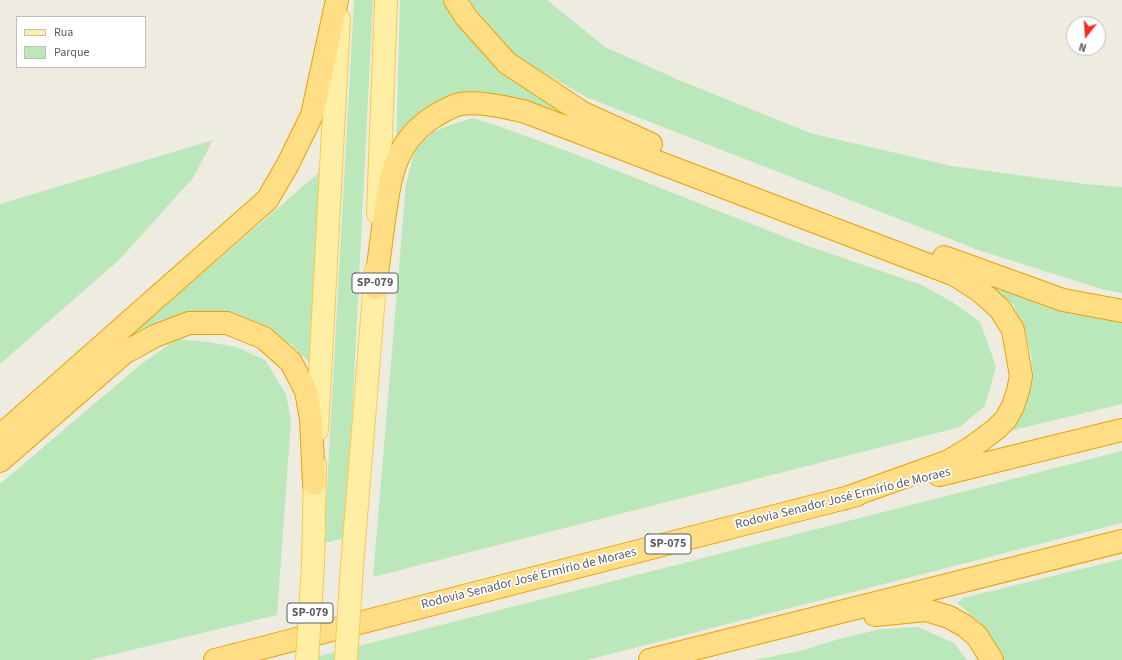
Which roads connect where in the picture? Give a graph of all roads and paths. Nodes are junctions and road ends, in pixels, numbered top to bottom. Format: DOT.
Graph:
graph roads {
  1 [pos="339,0"];
  2 [pos="386,0"];
  3 [pos="455,0"];
  4 [pos="375,288"];
  5 [pos="1122,311"];
  6 [pos="1122,430"];
  7 [pos="0,436"];
  8 [pos="0,461"];
  9 [pos="314,484"];
  10 [pos="843,499"];
  11 [pos="1122,541"];
  12 [pos="776,628"];
  13 [pos="215,660"];
  14 [pos="307,660"];
  15 [pos="346,660"];
  16 [pos="650,660"];
  17 [pos="992,660"];
  1 -- 7 [label="highway"];
  1 -- 9 [label="main road, SP-079"];
  2 -- 4 [label="main road, SP-079"];
  3 -- 5 [label="highway"];
  4 -- 10 [label="highway"];
  4 -- 15 [label="main road, SP-079, bridge"];
  6 -- 10 [label="highway, Rodovia Senador José Ermírio de Moraes / SP-075"];
  8 -- 9 [label="highway"];
  9 -- 14 [label="main road, SP-079, bridge"];
  10 -- 13 [label="highway, Rodovia Senador José Ermírio de Moraes / SP-075"];
  11 -- 12 [label="highway"];
  12 -- 16 [label="highway"];
  12 -- 17 [label="highway"];
}
